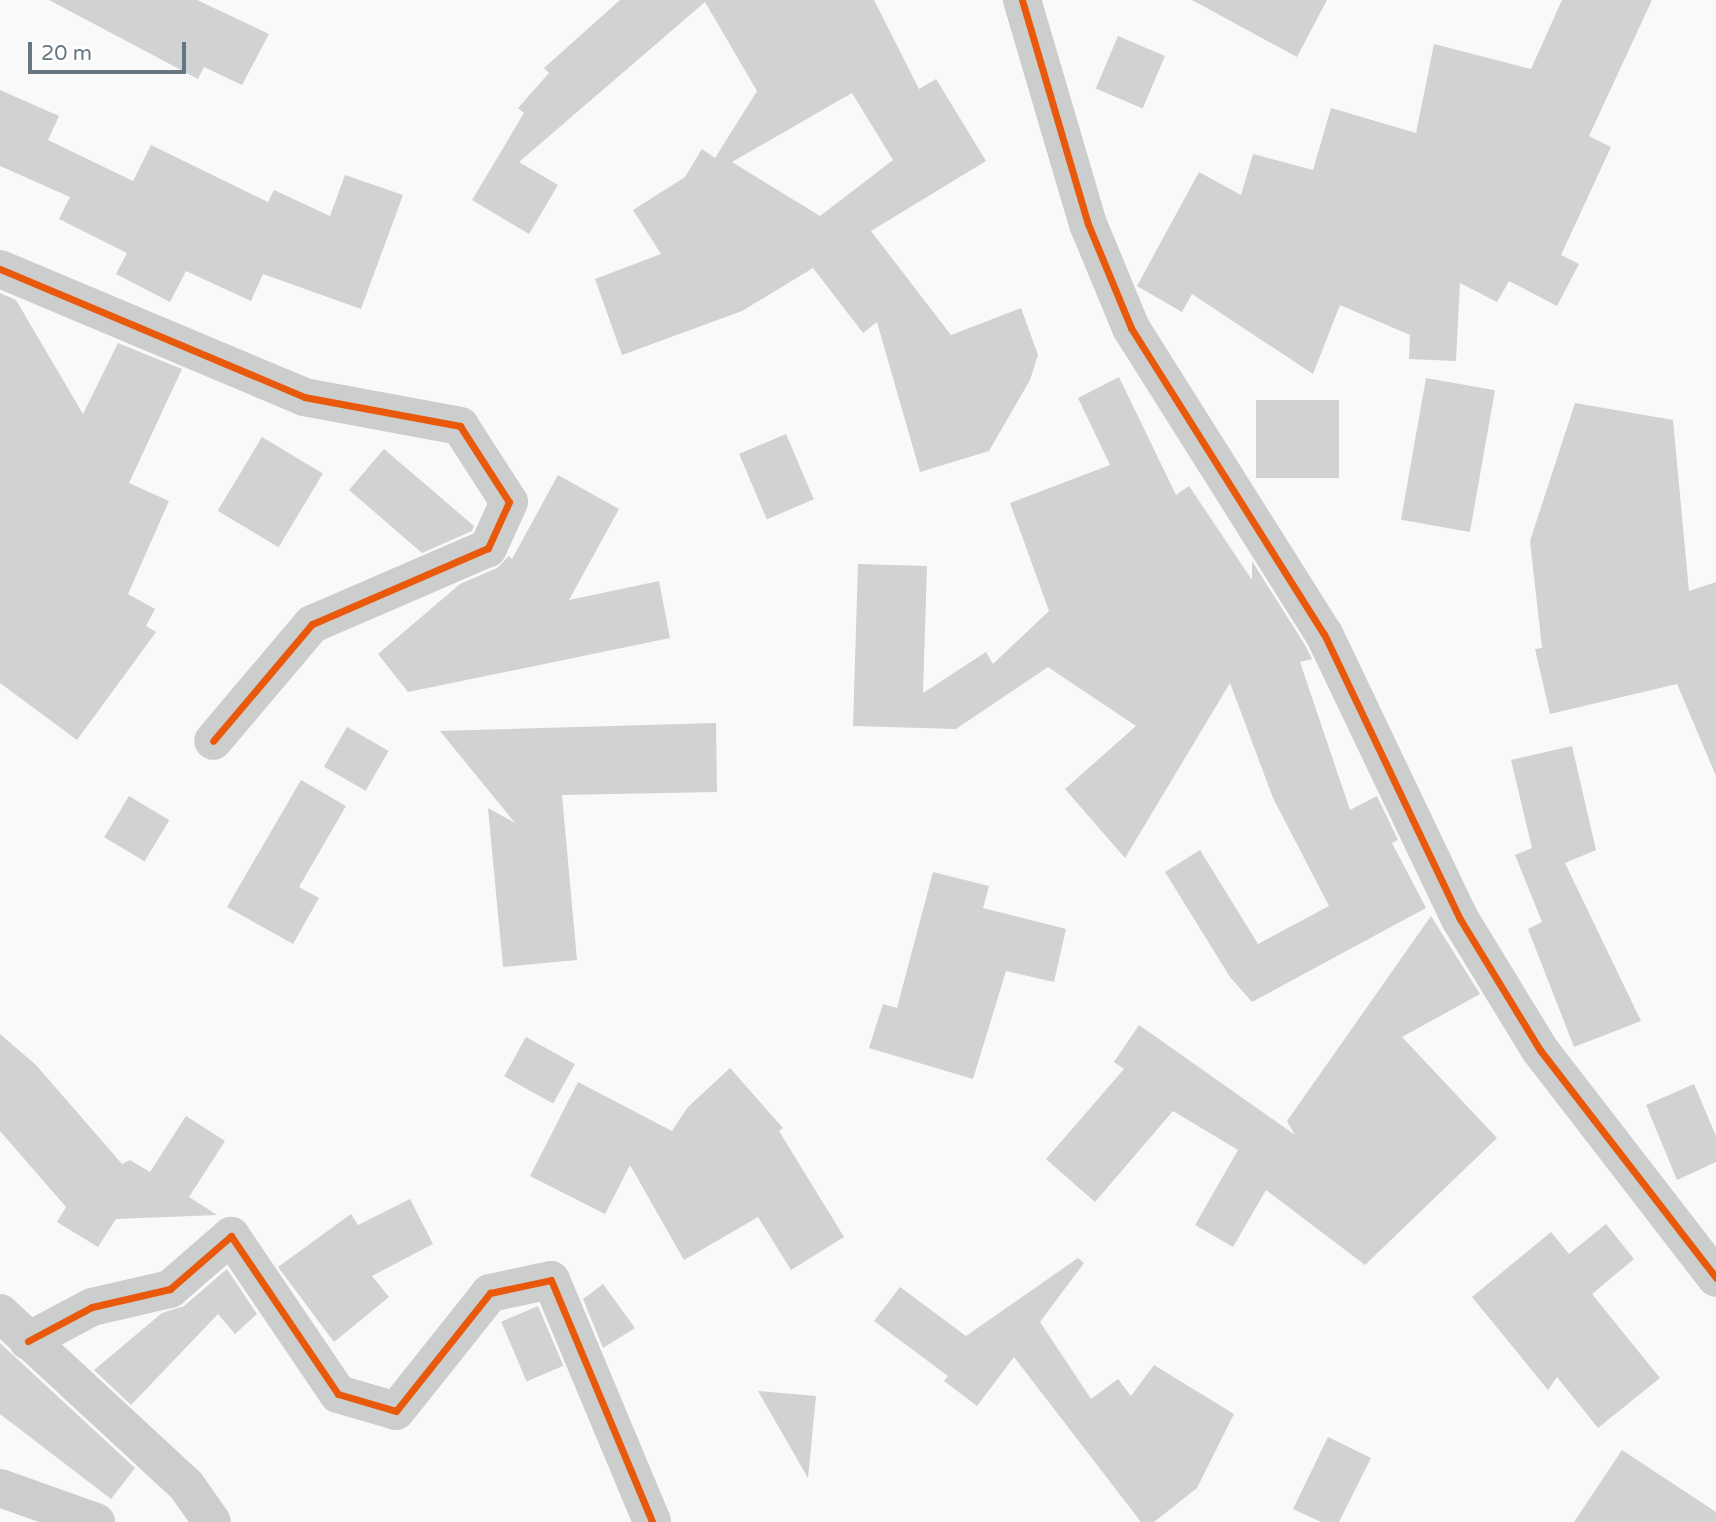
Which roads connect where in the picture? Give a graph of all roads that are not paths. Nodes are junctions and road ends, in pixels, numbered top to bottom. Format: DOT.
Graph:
graph roads {
  1 [pos="1022,0"];
  2 [pos="0,269"];
  3 [pos="213,741"];
  4 [pos="1716,1278"];
  5 [pos="0,1314"];
  6 [pos="28,1341"];
  7 [pos="0,1488"];
  8 [pos="96,1522"];
  9 [pos="212,1522"];
  10 [pos="652,1522"];
  1 -- 4 [label="street"];
  2 -- 3 [label="street"];
  5 -- 6 [label="street"];
  6 -- 9 [label="street"];
  6 -- 10 [label="street"];
  7 -- 8 [label="street"];
}
